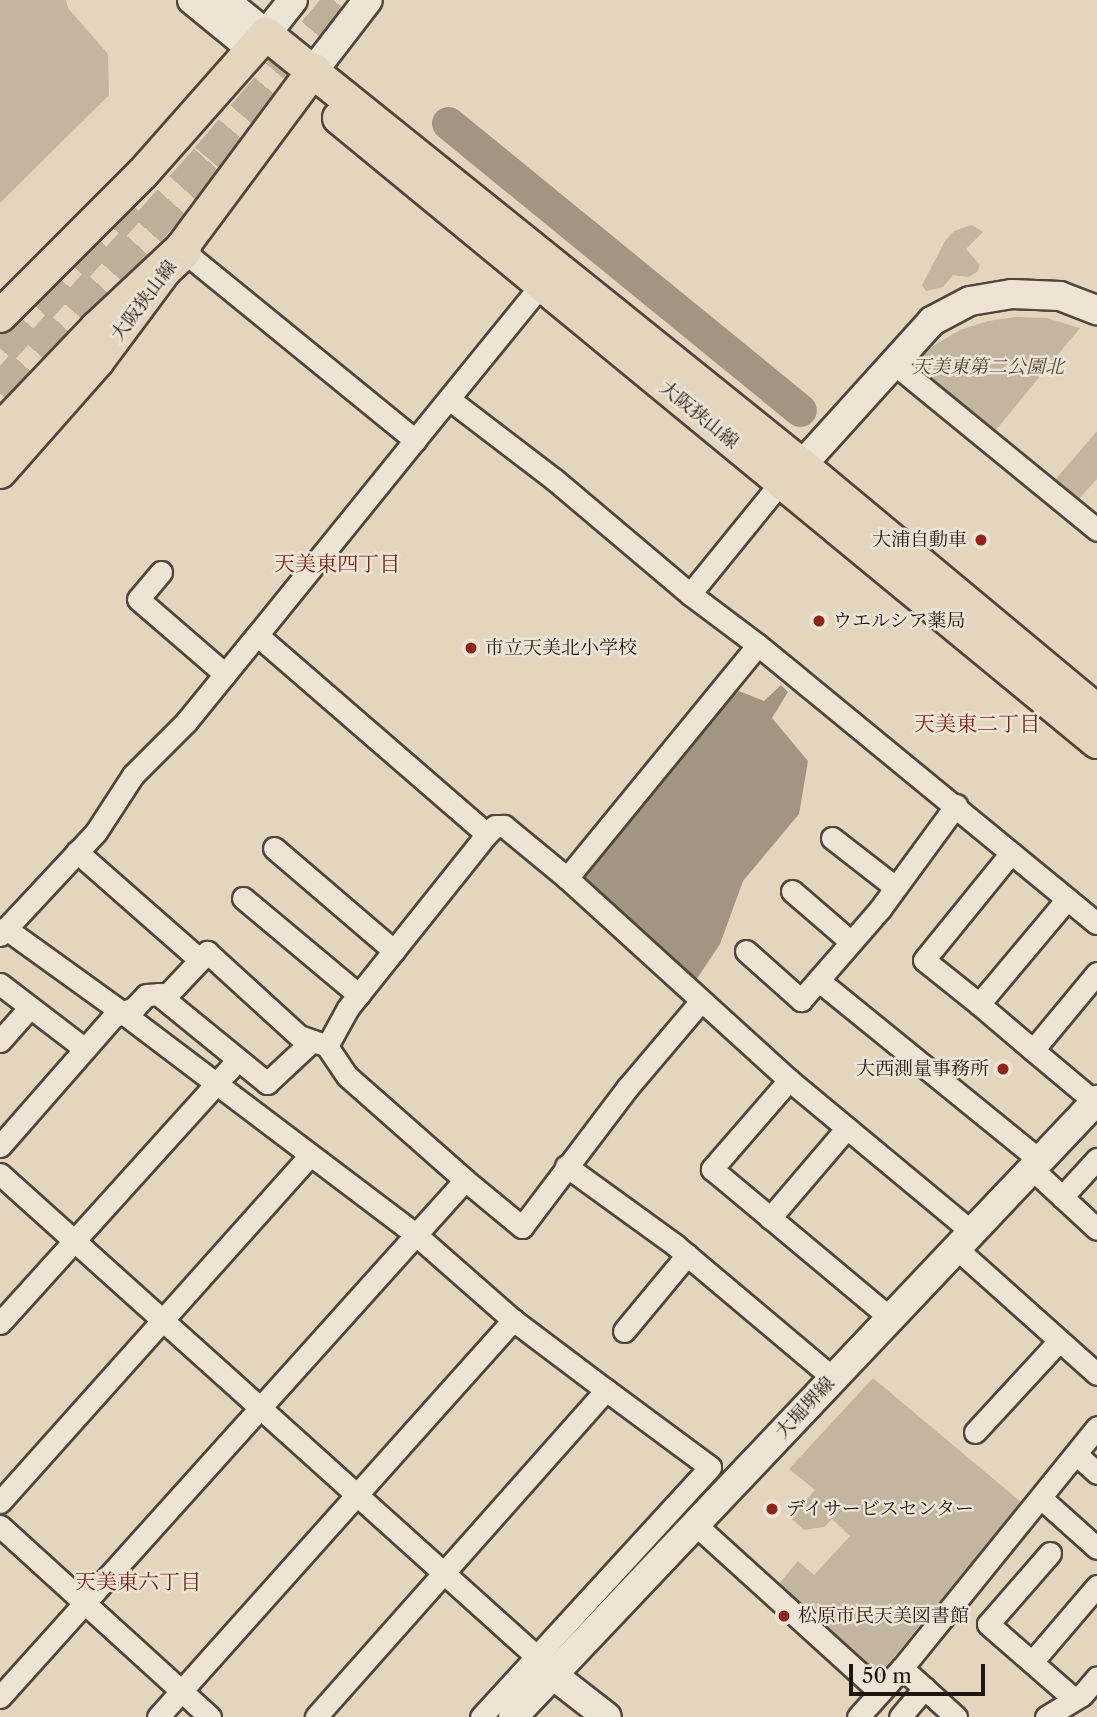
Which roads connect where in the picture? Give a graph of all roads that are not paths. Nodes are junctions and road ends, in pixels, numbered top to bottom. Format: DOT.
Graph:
graph roads {
  1 [pos="192,0"];
  2 [pos="223,0"];
  3 [pos="293,0"];
  4 [pos="368,0"];
  5 [pos="260,42"];
  6 [pos="307,79"];
  7 [pos="182,250"];
  8 [pos="541,286"];
  9 [pos="1097,310"];
  10 [pos="0,316"];
  11 [pos="892,362"];
  12 [pos="449,399"];
  13 [pos="0,432"];
  14 [pos="415,440"];
  15 [pos="0,472"];
  16 [pos="792,473"];
  17 [pos="1097,530"];
  18 [pos="161,572"];
  19 [pos="690,594"];
  20 [pos="257,635"];
  21 [pos="758,645"];
  22 [pos="225,674"];
  23 [pos="1097,712"];
  24 [pos="1097,742"];
  25 [pos="956,806"];
  26 [pos="487,834"];
  27 [pos="832,838"];
  28 [pos="274,848"];
  29 [pos="77,852"];
  30 [pos="1011,853"];
  31 [pos="567,878"];
  32 [pos="895,887"];
  33 [pos="792,891"];
  34 [pos="243,898"];
  35 [pos="1066,898"];
  36 [pos="1097,923"];
  37 [pos="2,933"];
  38 [pos="851,942"];
  39 [pos="394,951"];
  40 [pos="746,951"];
  41 [pos="200,960"];
  42 [pos="1097,973"];
  43 [pos="818,980"];
  44 [pos="0,984"];
  45 [pos="158,995"];
  46 [pos="359,995"];
  47 [pos="701,1001"];
  48 [pos="979,1004"];
  49 [pos="30,1007"];
  50 [pos="123,1013"];
  51 [pos="0,1041"];
  52 [pos="319,1043"];
  53 [pos="85,1049"];
  54 [pos="1033,1049"];
  55 [pos="238,1060"];
  56 [pos="789,1080"];
  57 [pos="214,1085"];
  58 [pos="1096,1101"];
  59 [pos="847,1128"];
  60 [pos="0,1146"];
  61 [pos="309,1156"];
  62 [pos="1097,1159"];
  63 [pos="1034,1163"];
  64 [pos="566,1166"];
  65 [pos="0,1174"];
  66 [pos="465,1180"];
  67 [pos="1062,1198"];
  68 [pos="770,1219"];
  69 [pos="1097,1229"];
  70 [pos="414,1233"];
  71 [pos="73,1240"];
  72 [pos="964,1240"];
  73 [pos="687,1255"];
  74 [pos="890,1318"];
  75 [pos="161,1320"];
  76 [pos="513,1320"];
  77 [pos="0,1323"];
  78 [pos="624,1331"];
  79 [pos="1059,1341"];
  80 [pos="1097,1374"];
  81 [pos="833,1378"];
  82 [pos="606,1390"];
  83 [pos="257,1408"];
  84 [pos="1097,1427"];
  85 [pos="975,1432"];
  86 [pos="1077,1455"];
  87 [pos="1097,1474"];
  88 [pos="354,1494"];
  89 [pos="1041,1498"];
  90 [pos="0,1502"];
  91 [pos="0,1525"];
  92 [pos="696,1525"];
  93 [pos="1097,1548"];
  94 [pos="1050,1553"];
  95 [pos="445,1574"];
  96 [pos="1097,1586"];
  97 [pos="83,1603"];
  98 [pos="1032,1662"];
  99 [pos="544,1666"];
  100 [pos="901,1668"];
  101 [pos="1097,1677"];
  102 [pos="924,1688"];
  103 [pos="181,1691"];
  104 [pos="880,1692"];
  105 [pos="0,1697"];
  106 [pos="1074,1699"];
  107 [pos="905,1715"];
  108 [pos="158,1717"];
  109 [pos="210,1717"];
  110 [pos="316,1717"];
  111 [pos="481,1717"];
  112 [pos="513,1717"];
  113 [pos="607,1717"];
  114 [pos="858,1717"];
  115 [pos="956,1717"];
  116 [pos="1046,1717"];
  1 -- 5 [label="main road"];
  2 -- 5 [label="main road"];
  3 -- 5 [label="main road"];
  4 -- 6 [label="main road"];
  5 -- 6 [label="main road, 大阪狭山線"];
  5 -- 10 [label="main road"];
  6 -- 7 [label="main road, 大阪狭山線"];
  6 -- 8 [label="main road, 大阪狭山線"];
  6 -- 16 [label="main road, 大阪狭山線"];
  7 -- 13 [label="highway"];
  7 -- 14 [label="street"];
  7 -- 15 [label="main road, 大阪狭山線"];
  8 -- 12 [label="street"];
  8 -- 16 [label="main road, 大阪狭山線"];
  9 -- 11 [label="main road"];
  11 -- 16 [label="main road"];
  11 -- 17 [label="street"];
  12 -- 14 [label="street"];
  12 -- 19 [label="street"];
  14 -- 20 [label="street"];
  16 -- 19 [label="street"];
  16 -- 23 [label="main road, 大阪狭山線"];
  16 -- 24 [label="main road, 大阪狭山線"];
  18 -- 22 [label="street"];
  19 -- 21 [label="street"];
  20 -- 22 [label="street"];
  20 -- 26 [label="street"];
  21 -- 25 [label="street"];
  21 -- 31 [label="street"];
  22 -- 29 [label="street"];
  25 -- 30 [label="street"];
  25 -- 32 [label="street"];
  26 -- 31 [label="street"];
  26 -- 39 [label="street"];
  27 -- 32 [label="street"];
  28 -- 39 [label="street"];
  29 -- 37 [label="street"];
  29 -- 41 [label="street"];
  30 -- 35 [label="street"];
  30 -- 48 [label="street"];
  31 -- 47 [label="street"];
  32 -- 38 [label="street"];
  33 -- 38 [label="street"];
  34 -- 46 [label="street"];
  35 -- 36 [label="street"];
  35 -- 48 [label="street"];
  37 -- 50 [label="street"];
  38 -- 43 [label="street"];
  39 -- 46 [label="street"];
  40 -- 43 [label="street"];
  41 -- 45 [label="street"];
  41 -- 52 [label="street"];
  42 -- 54 [label="street"];
  43 -- 63 [label="street"];
  44 -- 49 [label="street"];
  45 -- 50 [label="street"];
  45 -- 55 [label="street"];
  46 -- 52 [label="street"];
  47 -- 56 [label="street"];
  47 -- 64 [label="street"];
  48 -- 54 [label="street"];
  49 -- 51 [label="street"];
  49 -- 53 [label="street"];
  50 -- 53 [label="street"];
  50 -- 57 [label="street"];
  52 -- 55 [label="street"];
  52 -- 66 [label="street"];
  53 -- 60 [label="street"];
  54 -- 58 [label="street"];
  55 -- 57 [label="street"];
  56 -- 59 [label="street"];
  56 -- 68 [label="street"];
  57 -- 61 [label="street"];
  57 -- 71 [label="street"];
  58 -- 63 [label="main road, 大堀堺線"];
  59 -- 68 [label="street"];
  59 -- 72 [label="street"];
  61 -- 70 [label="street"];
  61 -- 75 [label="street"];
  62 -- 67 [label="street"];
  63 -- 67 [label="street"];
  63 -- 72 [label="main road, 大堀堺線"];
  64 -- 66 [label="street"];
  64 -- 73 [label="street"];
  65 -- 71 [label="street"];
  66 -- 70 [label="street"];
  67 -- 69 [label="street"];
  68 -- 74 [label="street"];
  70 -- 76 [label="street"];
  70 -- 83 [label="street"];
  71 -- 75 [label="street"];
  71 -- 77 [label="street"];
  72 -- 74 [label="main road, 大堀堺線"];
  72 -- 79 [label="street"];
  73 -- 78 [label="street"];
  73 -- 81 [label="street"];
  74 -- 81 [label="main road, 大堀堺線"];
  75 -- 83 [label="street"];
  75 -- 90 [label="street"];
  76 -- 82 [label="street"];
  76 -- 88 [label="street"];
  79 -- 80 [label="street"];
  79 -- 85 [label="street"];
  81 -- 92 [label="main road, 大堀堺線"];
  82 -- 95 [label="street"];
  82 -- 99 [label="street"];
  83 -- 88 [label="street"];
  83 -- 97 [label="street"];
  84 -- 86 [label="street"];
  86 -- 87 [label="street"];
  86 -- 89 [label="street"];
  88 -- 95 [label="street"];
  88 -- 103 [label="street"];
  89 -- 93 [label="street"];
  89 -- 100 [label="street"];
  91 -- 97 [label="street"];
  92 -- 99 [label="main road, 大堀堺線"];
  92 -- 104 [label="street"];
  94 -- 98 [label="street"];
  95 -- 99 [label="street"];
  95 -- 110 [label="street"];
  96 -- 98 [label="street"];
  97 -- 103 [label="street"];
  97 -- 105 [label="street"];
  98 -- 106 [label="street"];
  99 -- 111 [label="street"];
  99 -- 112 [label="main road, 大堀堺線"];
  99 -- 113 [label="main road"];
  100 -- 102 [label="street"];
  100 -- 104 [label="street"];
  101 -- 106 [label="street"];
  102 -- 107 [label="street"];
  102 -- 115 [label="street"];
  103 -- 108 [label="street"];
  103 -- 109 [label="street"];
  104 -- 114 [label="street"];
  106 -- 116 [label="street"];
}
